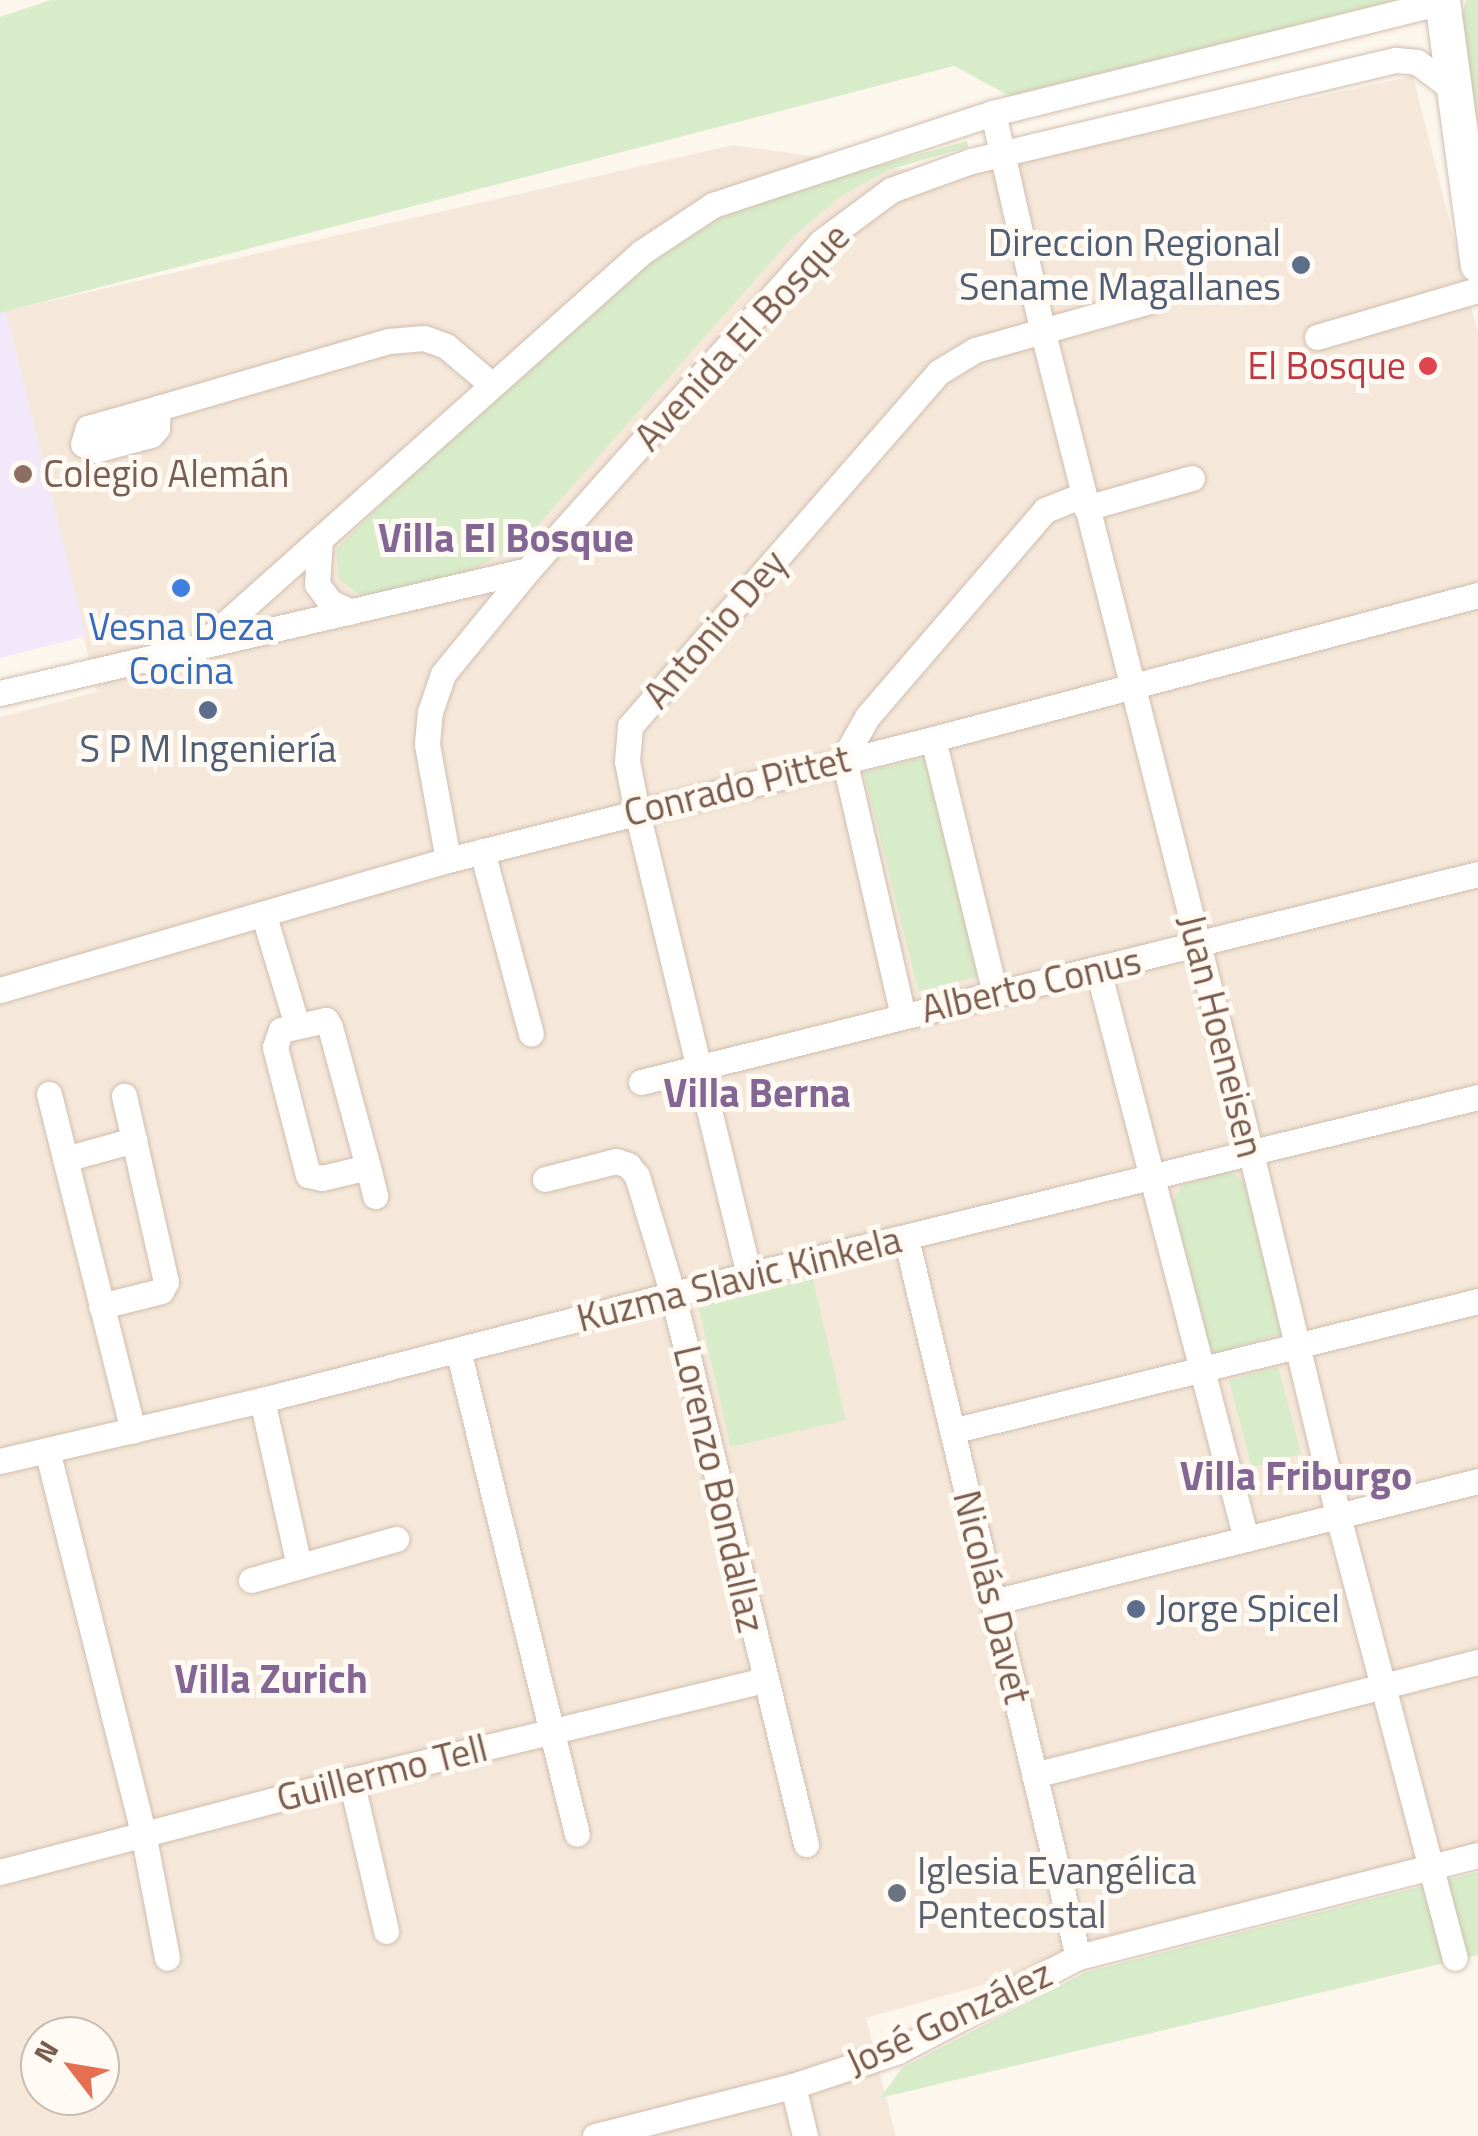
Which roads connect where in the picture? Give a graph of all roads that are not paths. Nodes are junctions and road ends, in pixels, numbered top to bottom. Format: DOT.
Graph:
graph roads {
  1 [pos="1442,1"];
  2 [pos="1453,89"];
  3 [pos="993,113"];
  4 [pos="1478,134"];
  5 [pos="1002,156"];
  6 [pos="1478,265"];
  7 [pos="1478,290"];
  8 [pos="1157,300"];
  9 [pos="1042,329"];
  10 [pos="1317,337"];
  11 [pos="492,385"];
  12 [pos="158,408"];
  13 [pos="1192,478"];
  14 [pos="1085,502"];
  15 [pos="320,539"];
  16 [pos="528,570"];
  17 [pos="1478,595"];
  18 [pos="351,612"];
  19 [pos="199,646"];
  20 [pos="1131,688"];
  21 [pos="0,693"];
  22 [pos="934,739"];
  23 [pos="844,758"];
  24 [pos="638,812"];
  25 [pos="482,851"];
  26 [pos="448,860"];
  27 [pos="1478,874"];
  28 [pos="264,916"];
  29 [pos="1198,944"];
  30 [pos="1098,970"];
  31 [pos="0,990"];
  32 [pos="996,994"];
  33 [pos="902,1016"];
  34 [pos="298,1025"];
  35 [pos="531,1034"];
  36 [pos="700,1067"];
  37 [pos="642,1082"];
  38 [pos="49,1094"];
  39 [pos="124,1096"];
  40 [pos="1478,1097"];
  41 [pos="134,1140"];
  42 [pos="1252,1153"];
  43 [pos="65,1159"];
  44 [pos="368,1167"];
  45 [pos="1152,1177"];
  46 [pos="545,1180"];
  47 [pos="375,1196"];
  48 [pos="906,1238"];
  49 [pos="749,1275"];
  50 [pos="673,1296"];
  51 [pos="1478,1301"];
  52 [pos="100,1306"];
  53 [pos="1298,1345"];
  54 [pos="458,1350"];
  55 [pos="1202,1369"];
  56 [pos="262,1400"];
  57 [pos="133,1431"];
  58 [pos="952,1431"];
  59 [pos="47,1450"];
  60 [pos="0,1461"];
  61 [pos="1478,1481"];
  62 [pos="1338,1516"];
  63 [pos="396,1539"];
  64 [pos="1246,1539"];
  65 [pos="299,1566"];
  66 [pos="251,1580"];
  67 [pos="993,1602"];
  68 [pos="1478,1662"];
  69 [pos="765,1680"];
  70 [pos="1383,1686"];
  71 [pos="555,1731"];
  72 [pos="1034,1775"];
  73 [pos="351,1780"];
  74 [pos="142,1833"];
  75 [pos="578,1834"];
  76 [pos="806,1844"];
  77 [pos="1478,1855"];
  78 [pos="1430,1866"];
  79 [pos="0,1872"];
  80 [pos="386,1931"];
  81 [pos="1078,1957"];
  82 [pos="167,1958"];
  83 [pos="1455,1958"];
  84 [pos="792,2086"];
  85 [pos="627,2132"];
  86 [pos="595,2136"];
  87 [pos="805,2136"];
  1 -- 2 [label="main road"];
  1 -- 3 [label="street, Avenida El Bosque"];
  2 -- 4 [label="main road"];
  2 -- 5 [label="street, Avenida El Bosque"];
  2 -- 6 [label="main road"];
  3 -- 5 [label="street, Juan Hoeneisen"];
  3 -- 11 [label="street, Avenida El Bosque"];
  5 -- 9 [label="street, Juan Hoeneisen"];
  5 -- 16 [label="street, Avenida El Bosque"];
  7 -- 10 [label="street"];
  8 -- 9 [label="street, Antonio Dey"];
  9 -- 14 [label="street, Juan Hoeneisen"];
  9 -- 24 [label="street, Antonio Dey"];
  11 -- 12 [label="street"];
  11 -- 15 [label="street, Avenida El Bosque"];
  13 -- 14 [label="street"];
  14 -- 20 [label="street, Juan Hoeneisen"];
  14 -- 23 [label="street"];
  15 -- 18 [label="street"];
  15 -- 19 [label="street, Avenida El Bosque"];
  16 -- 18 [label="street, Avenida El Bosque"];
  16 -- 26 [label="street"];
  17 -- 20 [label="street, Conrado Pittet"];
  18 -- 19 [label="street, Avenida El Bosque"];
  19 -- 21 [label="street, Avenida El Bosque"];
  20 -- 22 [label="street, Conrado Pittet"];
  20 -- 29 [label="street, Juan Hoeneisen"];
  22 -- 23 [label="street, Conrado Pittet"];
  22 -- 32 [label="street"];
  23 -- 24 [label="street, Conrado Pittet"];
  23 -- 33 [label="street"];
  24 -- 25 [label="street, Conrado Pittet"];
  24 -- 36 [label="street, Antonio Dey"];
  25 -- 26 [label="street, Conrado Pittet"];
  25 -- 35 [label="street"];
  26 -- 28 [label="street, Conrado Pittet"];
  27 -- 29 [label="street, Alberto Conus"];
  28 -- 31 [label="street, Conrado Pittet"];
  28 -- 34 [label="street"];
  29 -- 30 [label="street, Alberto Conus"];
  29 -- 42 [label="street, Juan Hoeneisen"];
  30 -- 32 [label="street, Alberto Conus"];
  30 -- 45 [label="street"];
  32 -- 33 [label="street, Alberto Conus"];
  33 -- 36 [label="street, Alberto Conus"];
  34 -- 44 [label="street"];
  34 -- 44 [label="street"];
  36 -- 37 [label="street, Alberto Conus"];
  36 -- 49 [label="street, Antonio Dey"];
  38 -- 43 [label="street"];
  39 -- 41 [label="street"];
  40 -- 42 [label="street, Kuzma Slavic Kinkela"];
  41 -- 43 [label="street"];
  41 -- 52 [label="street"];
  42 -- 45 [label="street, Kuzma Slavic Kinkela"];
  42 -- 53 [label="street, Juan Hoeneisen"];
  43 -- 52 [label="street"];
  44 -- 47 [label="street"];
  45 -- 48 [label="street, Kuzma Slavic Kinkela"];
  45 -- 55 [label="street"];
  46 -- 50 [label="street, Lorenzo Bondallaz"];
  48 -- 49 [label="street, Kuzma Slavic Kinkela"];
  48 -- 58 [label="street, Nicolás Davet"];
  49 -- 50 [label="street, Kuzma Slavic Kinkela"];
  50 -- 54 [label="street, Kuzma Slavic Kinkela"];
  50 -- 69 [label="street, Lorenzo Bondallaz"];
  51 -- 53 [label="street"];
  52 -- 57 [label="street"];
  53 -- 55 [label="street"];
  53 -- 62 [label="street, Juan Hoeneisen"];
  54 -- 56 [label="street, Kuzma Slavic Kinkela"];
  54 -- 71 [label="street"];
  55 -- 58 [label="street"];
  55 -- 64 [label="street"];
  56 -- 57 [label="street, Kuzma Slavic Kinkela"];
  56 -- 65 [label="street"];
  57 -- 59 [label="street, Kuzma Slavic Kinkela"];
  58 -- 67 [label="street, Nicolás Davet"];
  59 -- 60 [label="street, Kuzma Slavic Kinkela"];
  59 -- 74 [label="street"];
  61 -- 62 [label="street"];
  62 -- 64 [label="street"];
  62 -- 70 [label="street, Juan Hoeneisen"];
  63 -- 65 [label="street"];
  64 -- 67 [label="street"];
  65 -- 66 [label="street"];
  67 -- 72 [label="street, Nicolás Davet"];
  68 -- 70 [label="street"];
  69 -- 71 [label="street, Guillermo Tell"];
  69 -- 76 [label="street, Lorenzo Bondallaz"];
  70 -- 72 [label="street"];
  70 -- 78 [label="street, Juan Hoeneisen"];
  71 -- 73 [label="street, Guillermo Tell"];
  71 -- 75 [label="street"];
  72 -- 81 [label="street, Nicolás Davet"];
  73 -- 74 [label="street, Guillermo Tell"];
  73 -- 80 [label="street"];
  74 -- 79 [label="street, Guillermo Tell"];
  74 -- 82 [label="street"];
  77 -- 78 [label="street, José González"];
  78 -- 81 [label="street, José González"];
  78 -- 83 [label="street, Juan Hoeneisen"];
  81 -- 84 [label="street, José González"];
  84 -- 85 [label="street, José González"];
  84 -- 87 [label="street"];
  85 -- 86 [label="street, José González"];
}
